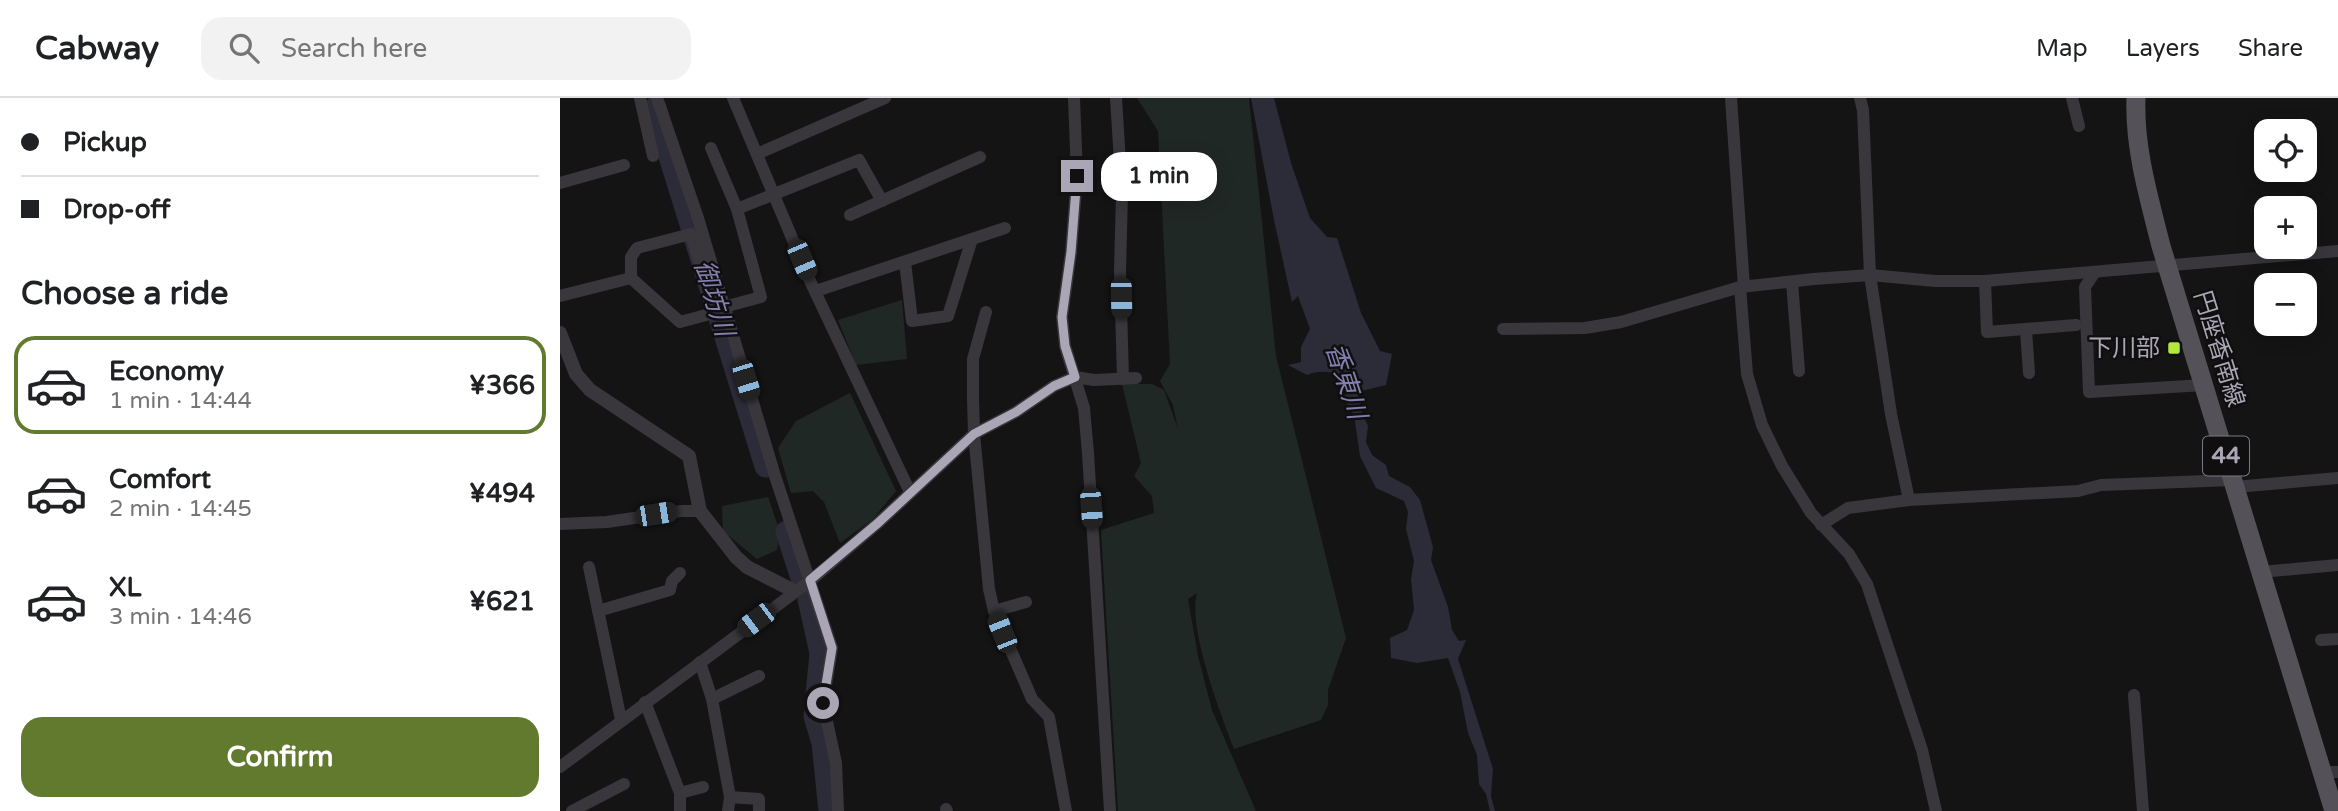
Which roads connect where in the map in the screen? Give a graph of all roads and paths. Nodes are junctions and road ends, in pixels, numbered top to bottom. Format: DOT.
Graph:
graph roads {
  1 [pos="640,98"];
  2 [pos="657,98"];
  3 [pos="733,98"];
  4 [pos="885,98"];
  5 [pos="1074,98"];
  6 [pos="1116,98"];
  7 [pos="1731,98"];
  8 [pos="1860,98"];
  9 [pos="2072,98"];
  10 [pos="2131,103"];
  11 [pos="2079,127"];
  12 [pos="711,148"];
  13 [pos="757,154"];
  14 [pos="653,156"];
  15 [pos="980,156"];
  16 [pos="624,164"];
  17 [pos="560,183"];
  18 [pos="774,193"];
  19 [pos="882,201"];
  20 [pos="737,209"];
  21 [pos="850,215"];
  22 [pos="1005,228"];
  23 [pos="972,239"];
  24 [pos="2338,250"];
  25 [pos="905,261"];
  26 [pos="2168,266"];
  27 [pos="2095,272"];
  28 [pos="1870,275"];
  29 [pos="631,278"];
  30 [pos="1985,281"];
  31 [pos="1792,282"];
  32 [pos="1742,287"];
  33 [pos="816,291"];
  34 [pos="560,296"];
  35 [pos="724,307"];
  36 [pos="986,312"];
  37 [pos="2076,325"];
  38 [pos="1503,329"];
  39 [pos="2026,330"];
  40 [pos="560,333"];
  41 [pos="1799,371"];
  42 [pos="2029,373"];
  43 [pos="1075,377"];
  44 [pos="1136,378"];
  45 [pos="1123,379"];
  46 [pos="2204,385"];
  47 [pos="974,434"];
  48 [pos="2338,478"];
  49 [pos="2234,484"];
  50 [pos="910,492"];
  51 [pos="1909,500"];
  52 [pos="701,512"];
  53 [pos="560,524"];
  54 [pos="1821,525"];
  55 [pos="2338,565"];
  56 [pos="589,567"];
  57 [pos="2261,572"];
  58 [pos="680,573"];
  59 [pos="810,580"];
  60 [pos="794,591"];
  61 [pos="1026,602"];
  62 [pos="598,611"];
  63 [pos="994,611"];
  64 [pos="2338,639"];
  65 [pos="2321,640"];
  66 [pos="699,662"];
  67 [pos="759,676"];
  68 [pos="2134,695"];
  69 [pos="712,699"];
  70 [pos="645,702"];
  71 [pos="621,720"];
  72 [pos="560,767"];
  73 [pos="2330,772"];
  74 [pos="624,784"];
  75 [pos="703,787"];
  76 [pos="680,793"];
  77 [pos="729,804"];
  78 [pos="560,805"];
  79 [pos="565,811"];
  80 [pos="572,811"];
  81 [pos="680,811"];
  82 [pos="759,811"];
  83 [pos="838,811"];
  84 [pos="1066,811"];
  85 [pos="1110,811"];
  86 [pos="1936,811"];
  87 [pos="2143,811"];
  88 [pos="2333,811"];
  1 -- 14 [label="street"];
  2 -- 35 [label="street"];
  3 -- 13 [label="street"];
  4 -- 13 [label="street"];
  5 -- 43 [label="street"];
  6 -- 45 [label="street"];
  7 -- 32 [label="street"];
  8 -- 28 [label="street"];
  9 -- 11 [label="street"];
  10 -- 26 [label="main road, 円座香南線 / 44"];
  12 -- 20 [label="street"];
  13 -- 18 [label="street"];
  15 -- 19 [label="street"];
  16 -- 17 [label="street"];
  18 -- 19 [label="street"];
  18 -- 20 [label="street"];
  18 -- 33 [label="street"];
  19 -- 21 [label="street"];
  20 -- 35 [label="street"];
  22 -- 23 [label="street"];
  23 -- 25 [label="street"];
  23 -- 25 [label="street"];
  24 -- 26 [label="street"];
  25 -- 33 [label="street"];
  26 -- 27 [label="street"];
  26 -- 46 [label="main road, 円座香南線 / 44"];
  27 -- 30 [label="street"];
  27 -- 46 [label="street"];
  28 -- 30 [label="street"];
  28 -- 31 [label="street"];
  28 -- 51 [label="street"];
  29 -- 29 [label="street"];
  29 -- 34 [label="street"];
  30 -- 39 [label="street"];
  31 -- 32 [label="street"];
  31 -- 41 [label="street"];
  32 -- 38 [label="street"];
  32 -- 54 [label="street"];
  33 -- 50 [label="street"];
  35 -- 59 [label="street"];
  36 -- 47 [label="street"];
  37 -- 39 [label="street"];
  39 -- 42 [label="street"];
  40 -- 52 [label="street"];
  43 -- 45 [label="street"];
  43 -- 47 [label="street"];
  43 -- 85 [label="street"];
  44 -- 45 [label="street"];
  46 -- 49 [label="main road, 円座香南線 / 44"];
  47 -- 50 [label="street"];
  47 -- 63 [label="street"];
  48 -- 49 [label="street"];
  49 -- 51 [label="street"];
  49 -- 57 [label="main road, 円座香南線 / 44"];
  50 -- 59 [label="street"];
  51 -- 54 [label="street"];
  52 -- 53 [label="street"];
  52 -- 60 [label="street"];
  54 -- 86 [label="street"];
  55 -- 57 [label="street"];
  56 -- 62 [label="street"];
  57 -- 73 [label="main road, 円座香南線 / 44"];
  58 -- 62 [label="street"];
  59 -- 60 [label="street"];
  59 -- 83 [label="street"];
  60 -- 66 [label="street"];
  61 -- 63 [label="street"];
  62 -- 71 [label="street"];
  63 -- 84 [label="street"];
  64 -- 65 [label="street"];
  66 -- 69 [label="street"];
  66 -- 70 [label="street"];
  67 -- 69 [label="street"];
  68 -- 87 [label="street"];
  69 -- 77 [label="street"];
  70 -- 71 [label="street"];
  70 -- 76 [label="street"];
  71 -- 72 [label="street"];
  73 -- 88 [label="main road, 円座香南線 / 44"];
  74 -- 80 [label="street"];
  75 -- 76 [label="street"];
  76 -- 81 [label="street"];
  77 -- 82 [label="street"];
  78 -- 79 [label="street"];
}
